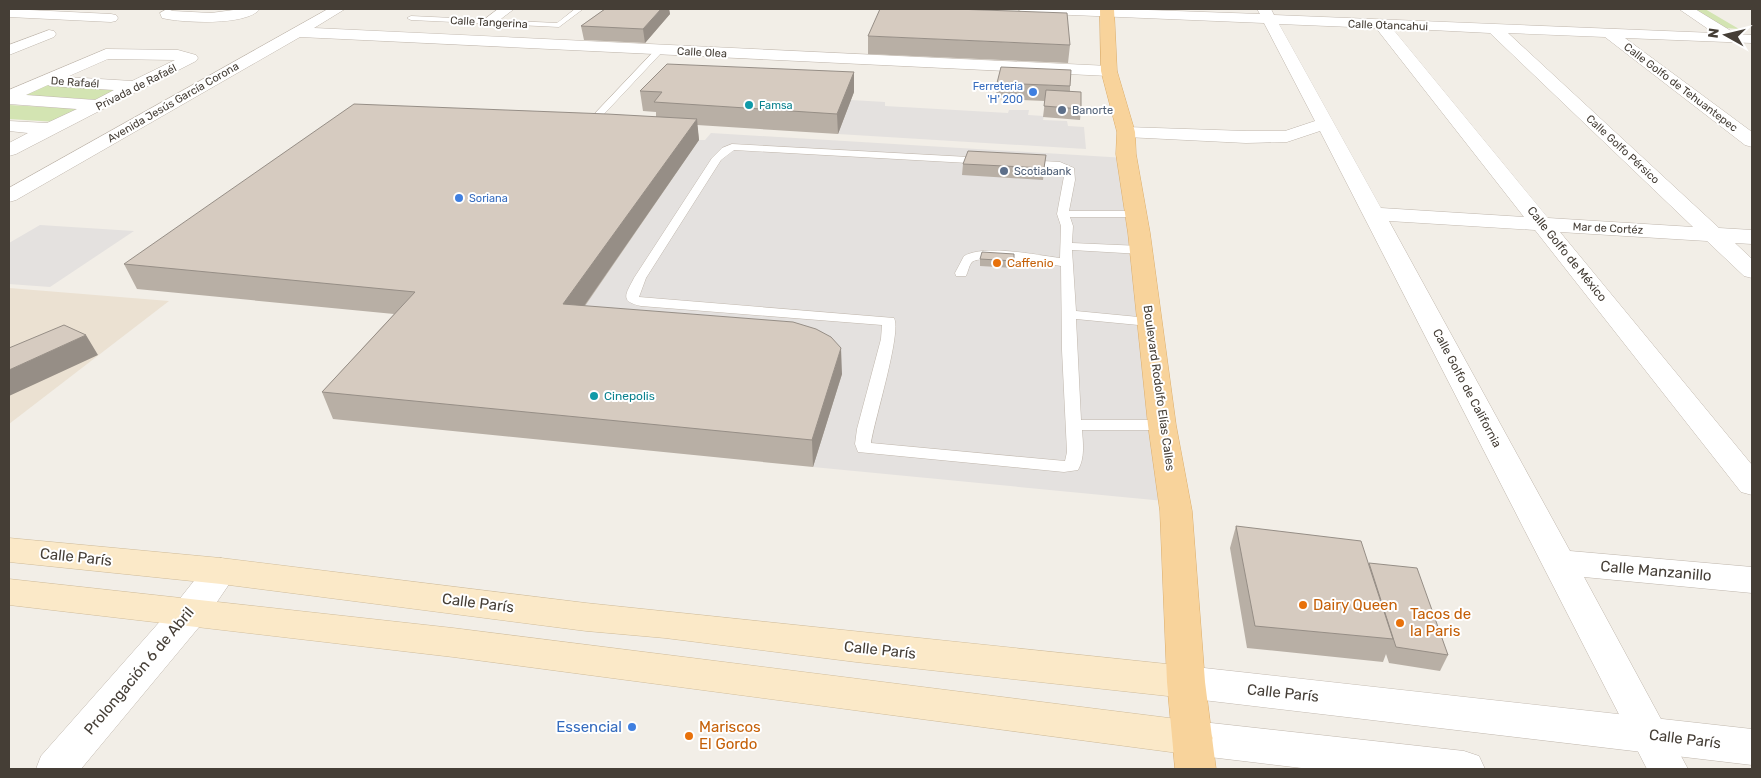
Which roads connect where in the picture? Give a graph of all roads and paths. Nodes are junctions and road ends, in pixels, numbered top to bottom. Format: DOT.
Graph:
graph roads {
  1 [pos="93,9"];
  2 [pos="253,9"];
  3 [pos="338,9"];
  4 [pos="427,9"];
  5 [pos="506,9"];
  6 [pos="579,9"];
  7 [pos="1024,9"];
  8 [pos="1686,9"];
  9 [pos="1709,9"];
  10 [pos="1107,10"];
  11 [pos="172,11"];
  12 [pos="9,13"];
  13 [pos="1266,14"];
  14 [pos="74,16"];
  15 [pos="111,18"];
  16 [pos="488,22"];
  17 [pos="1381,25"];
  18 [pos="1494,28"];
  19 [pos="296,32"];
  20 [pos="49,34"];
  21 [pos="1610,34"];
  22 [pos="1752,34"];
  23 [pos="1734,38"];
  24 [pos="1752,39"];
  25 [pos="12,47"];
  26 [pos="660,50"];
  27 [pos="1752,50"];
  28 [pos="109,54"];
  29 [pos="1109,71"];
  30 [pos="44,80"];
  31 [pos="136,86"];
  32 [pos="9,98"];
  33 [pos="99,105"];
  34 [pos="162,109"];
  35 [pos="1326,123"];
  36 [pos="9,126"];
  37 [pos="52,129"];
  38 [pos="1126,132"];
  39 [pos="580,134"];
  40 [pos="1752,141"];
  41 [pos="9,150"];
  42 [pos="9,196"];
  43 [pos="1063,214"];
  44 [pos="1136,214"];
  45 [pos="1374,214"];
  46 [pos="1544,224"];
  47 [pos="1714,234"];
  48 [pos="1752,237"];
  49 [pos="1066,246"];
  50 [pos="1141,250"];
  51 [pos="1067,263"];
  52 [pos="1752,271"];
  53 [pos="961,273"];
  54 [pos="1068,314"];
  55 [pos="1149,322"];
  56 [pos="1074,425"];
  57 [pos="1162,425"];
  58 [pos="1752,485"];
  59 [pos="9,550"];
  60 [pos="1559,562"];
  61 [pos="221,571"];
  62 [pos="1752,580"];
  63 [pos="9,592"];
  64 [pos="190,611"];
  65 [pos="1186,682"];
  66 [pos="1651,734"];
  67 [pos="1752,747"];
  68 [pos="1195,754"];
  69 [pos="56,769"];
  70 [pos="1464,769"];
  71 [pos="1668,769"];
  1 -- 14 [label="street"];
  2 -- 11 [label="street"];
  3 -- 19 [label="street, Avenida Jesús García Corona"];
  4 -- 16 [label="lane, Calle Tangerina"];
  5 -- 16 [label="street"];
  6 -- 16 [label="lane, Calle Tangerina"];
  7 -- 10 [label="street, Calle Otancahui"];
  8 -- 23 [label="street"];
  9 -- 22 [label="street"];
  10 -- 13 [label="street, Calle Otancahui"];
  10 -- 29 [label="main road, Boulevard Rodolfo Elías Calles"];
  12 -- 14 [label="street"];
  13 -- 17 [label="street, Calle Otancahui"];
  13 -- 35 [label="street, Calle Golfo de California"];
  14 -- 15 [label="street"];
  17 -- 18 [label="street, Calle Otancahui"];
  17 -- 46 [label="street, Calle Golfo de México"];
  18 -- 21 [label="street, Calle Otancahui"];
  18 -- 47 [label="street, Calle Golfo Pérsico"];
  19 -- 26 [label="street, Calle Olea"];
  19 -- 34 [label="street, Avenida Jesús García Corona"];
  20 -- 25 [label="street"];
  21 -- 23 [label="street, Calle Otancahui"];
  21 -- 40 [label="street, Calle Golfo de Tehuantepec"];
  23 -- 24 [label="street, Calle Otancahui"];
  23 -- 27 [label="street"];
  26 -- 29 [label="street, Calle Olea"];
  26 -- 39 [label="lane"];
  28 -- 30 [label="street, De Rafaél"];
  28 -- 31 [label="street, Privada de Rafaél"];
  29 -- 38 [label="main road, Boulevard Rodolfo Elías Calles"];
  30 -- 31 [label="street, De Rafaél"];
  30 -- 32 [label="street, De Rafaél"];
  31 -- 33 [label="street, Privada de Rafaél"];
  32 -- 33 [label="street"];
  33 -- 34 [label="street"];
  33 -- 37 [label="street, Privada de Rafaél"];
  34 -- 42 [label="street, Avenida Jesús García Corona"];
  35 -- 38 [label="street"];
  35 -- 45 [label="street, Calle Golfo de California"];
  36 -- 37 [label="street"];
  37 -- 41 [label="street, Privada de Rafaél"];
  38 -- 44 [label="main road, Boulevard Rodolfo Elías Calles"];
  43 -- 44 [label="lane"];
  43 -- 49 [label="lane"];
  43 -- 56 [label="lane"];
  44 -- 50 [label="main road, Boulevard Rodolfo Elías Calles"];
  45 -- 46 [label="street, Mar de Cortéz"];
  45 -- 60 [label="street, Calle Golfo de California"];
  46 -- 47 [label="street, Mar de Cortéz"];
  46 -- 58 [label="street, Calle Golfo de México"];
  47 -- 48 [label="street, Mar de Cortéz"];
  47 -- 52 [label="street, Calle Golfo Pérsico"];
  49 -- 50 [label="lane"];
  49 -- 51 [label="lane"];
  50 -- 55 [label="main road, Boulevard Rodolfo Elías Calles"];
  51 -- 53 [label="lane"];
  51 -- 54 [label="lane"];
  54 -- 55 [label="lane"];
  54 -- 56 [label="lane"];
  55 -- 57 [label="main road, Boulevard Rodolfo Elías Calles"];
  56 -- 57 [label="lane"];
  57 -- 65 [label="main road, Boulevard Rodolfo Elías Calles"];
  59 -- 61 [label="main road, Calle París"];
  60 -- 62 [label="street, Calle Manzanillo"];
  60 -- 66 [label="street, Calle Golfo de California"];
  61 -- 64 [label="street, Prolongación 6 de Abril"];
  61 -- 65 [label="main road, Calle París"];
  63 -- 64 [label="main road"];
  64 -- 68 [label="main road"];
  64 -- 69 [label="street, Prolongación 6 de Abril"];
  65 -- 66 [label="street, Calle París"];
  65 -- 68 [label="main road, Boulevard Rodolfo Elías Calles"];
  66 -- 67 [label="street, Calle París"];
  66 -- 71 [label="street, Calle Golfo de California"];
  68 -- 70 [label="street"];
}
